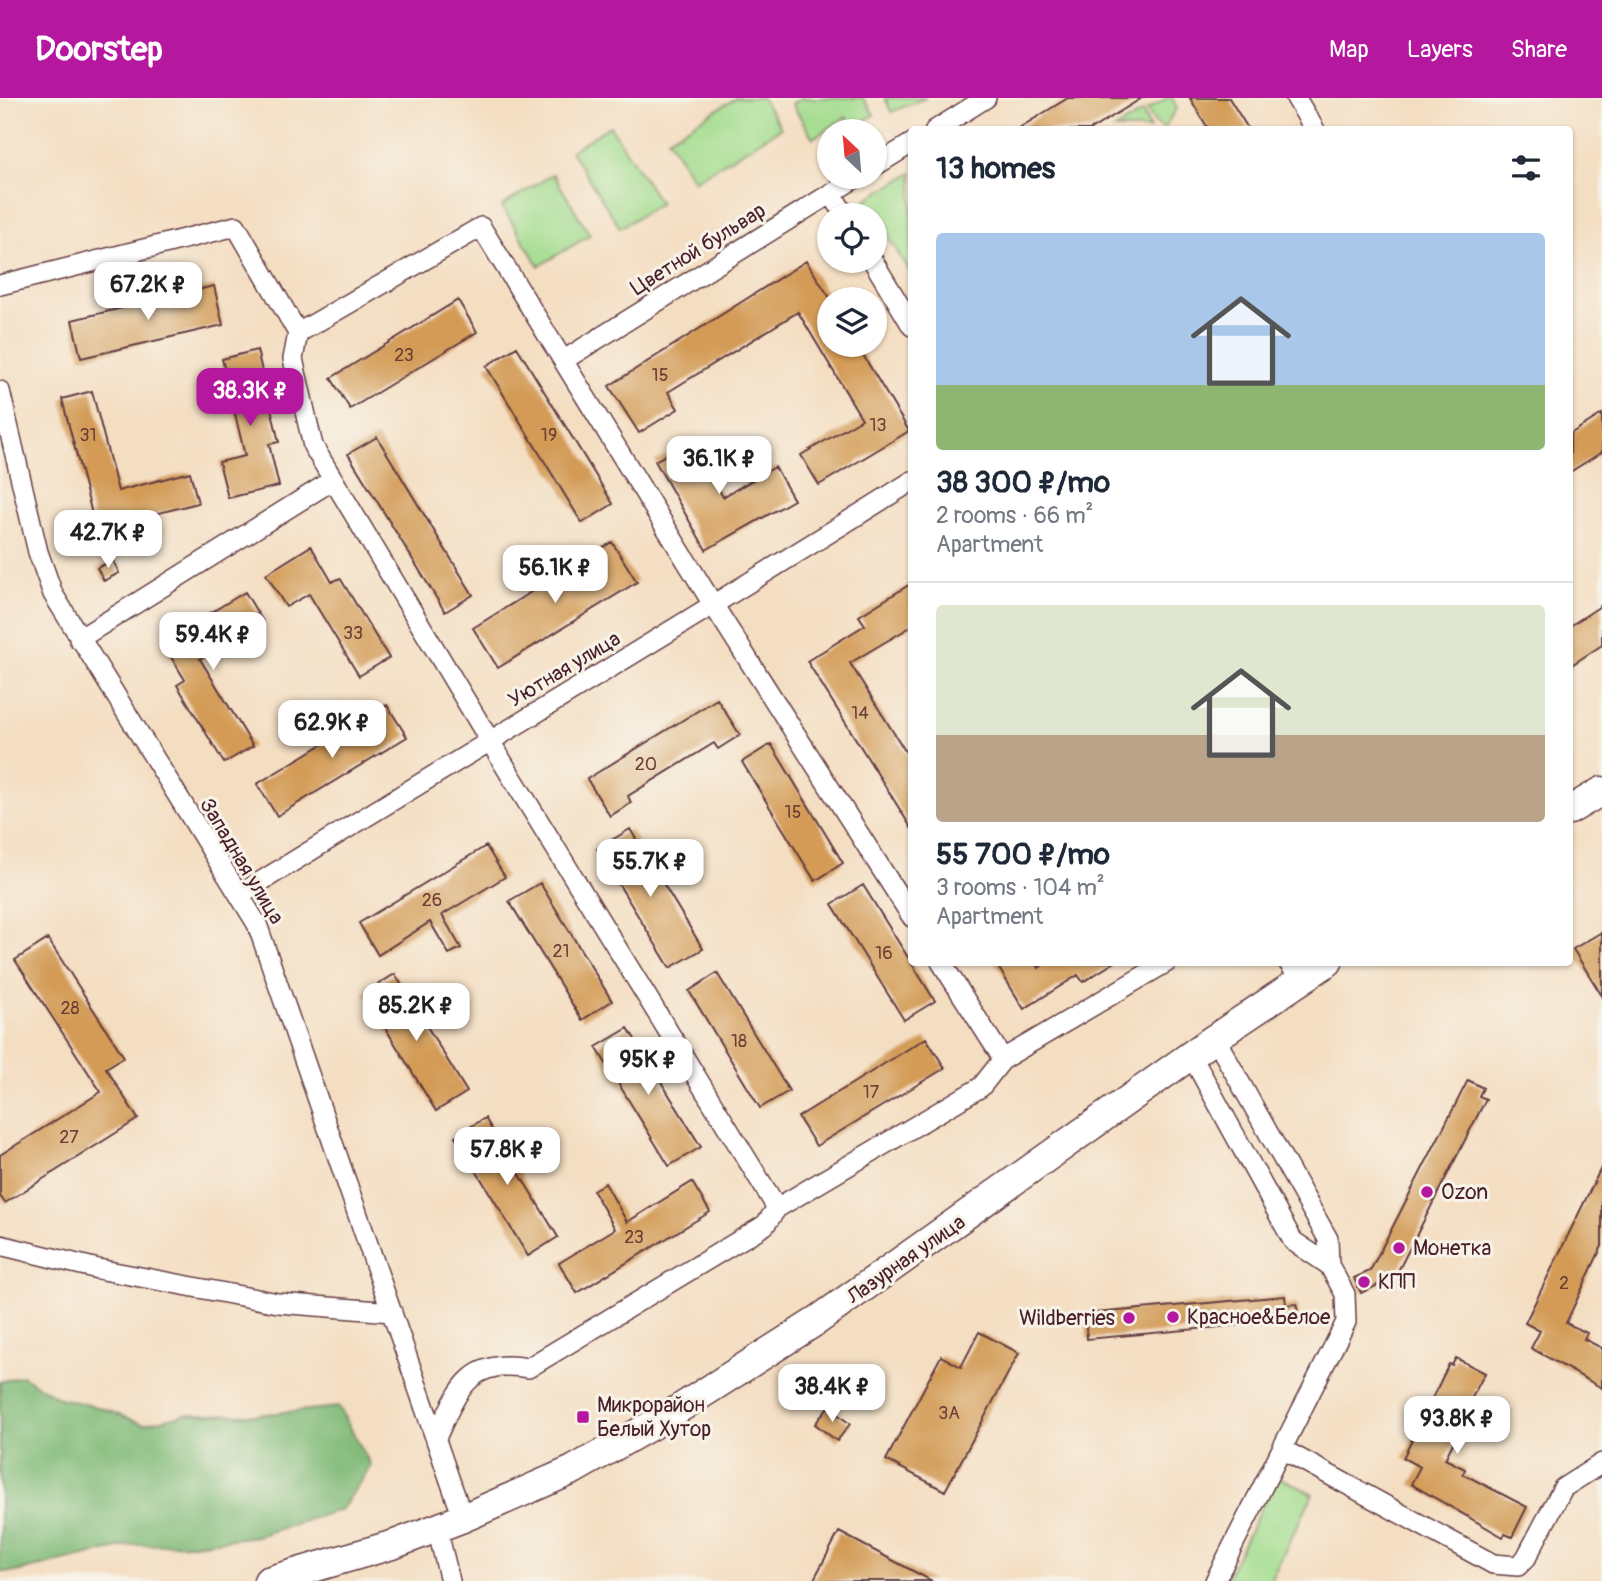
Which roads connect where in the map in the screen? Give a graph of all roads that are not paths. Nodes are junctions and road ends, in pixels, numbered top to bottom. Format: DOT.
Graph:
graph roads {
  1 [pos="986,98"];
  2 [pos="1296,98"];
  3 [pos="940,126"];
  4 [pos="1313,126"];
  5 [pos="908,146"];
  6 [pos="887,159"];
  7 [pos="838,189"];
  8 [pos="831,193"];
  9 [pos="837,203"];
  10 [pos="880,273"];
  11 [pos="0,285"];
  12 [pos="908,319"];
  13 [pos="298,333"];
  14 [pos="564,360"];
  15 [pos="0,391"];
  16 [pos="333,480"];
  17 [pos="908,484"];
  18 [pos="714,606"];
  19 [pos="79,639"];
  20 [pos="491,738"];
  21 [pos="1602,791"];
  22 [pos="1573,808"];
  23 [pos="239,895"];
  24 [pos="908,911"];
  25 [pos="944,966"];
  26 [pos="1160,966"];
  27 [pos="1313,966"];
  28 [pos="1294,971"];
  29 [pos="1215,1038"];
  30 [pos="1191,1055"];
  31 [pos="1003,1059"];
  32 [pos="777,1208"];
  33 [pos="0,1245"];
  34 [pos="1329,1265"];
  35 [pos="392,1312"];
  36 [pos="438,1444"];
  37 [pos="1282,1449"];
  38 [pos="1602,1463"];
  39 [pos="463,1518"];
  40 [pos="437,1528"];
  41 [pos="268,1581"];
  42 [pos="450,1581"];
  43 [pos="1215,1581"];
  1 -- 3 [label="street"];
  2 -- 4 [label="street"];
  5 -- 6 [label="street"];
  7 -- 8 [label="street, Цветной бульвар"];
  8 -- 9 [label="street"];
  8 -- 14 [label="street, Цветной бульвар"];
  10 -- 12 [label="street"];
  11 -- 13 [label="street"];
  13 -- 14 [label="street"];
  13 -- 16 [label="street"];
  14 -- 18 [label="street"];
  15 -- 19 [label="street, Западная улица"];
  16 -- 19 [label="street"];
  16 -- 20 [label="street"];
  17 -- 18 [label="street, Уютная улица"];
  18 -- 20 [label="street, Уютная улица"];
  18 -- 24 [label="street"];
  19 -- 23 [label="street, Западная улица"];
  20 -- 23 [label="street, Уютная улица"];
  20 -- 32 [label="street"];
  21 -- 22 [label="street"];
  23 -- 35 [label="street, Западная улица"];
  25 -- 31 [label="street"];
  26 -- 31 [label="street"];
  27 -- 28 [label="street, Лазурная улица"];
  28 -- 29 [label="street, Лазурная улица"];
  29 -- 30 [label="street, Лазурная улица"];
  29 -- 34 [label="street"];
  30 -- 34 [label="street"];
  30 -- 39 [label="street, Лазурная улица"];
  31 -- 32 [label="street"];
  32 -- 36 [label="street"];
  33 -- 35 [label="street"];
  34 -- 37 [label="street"];
  35 -- 36 [label="street, Западная улица"];
  36 -- 39 [label="street, Западная улица"];
  37 -- 38 [label="street"];
  37 -- 43 [label="street"];
  39 -- 40 [label="street, Лазурная улица"];
  40 -- 41 [label="street, Лазурная улица"];
  40 -- 42 [label="street"];
}
